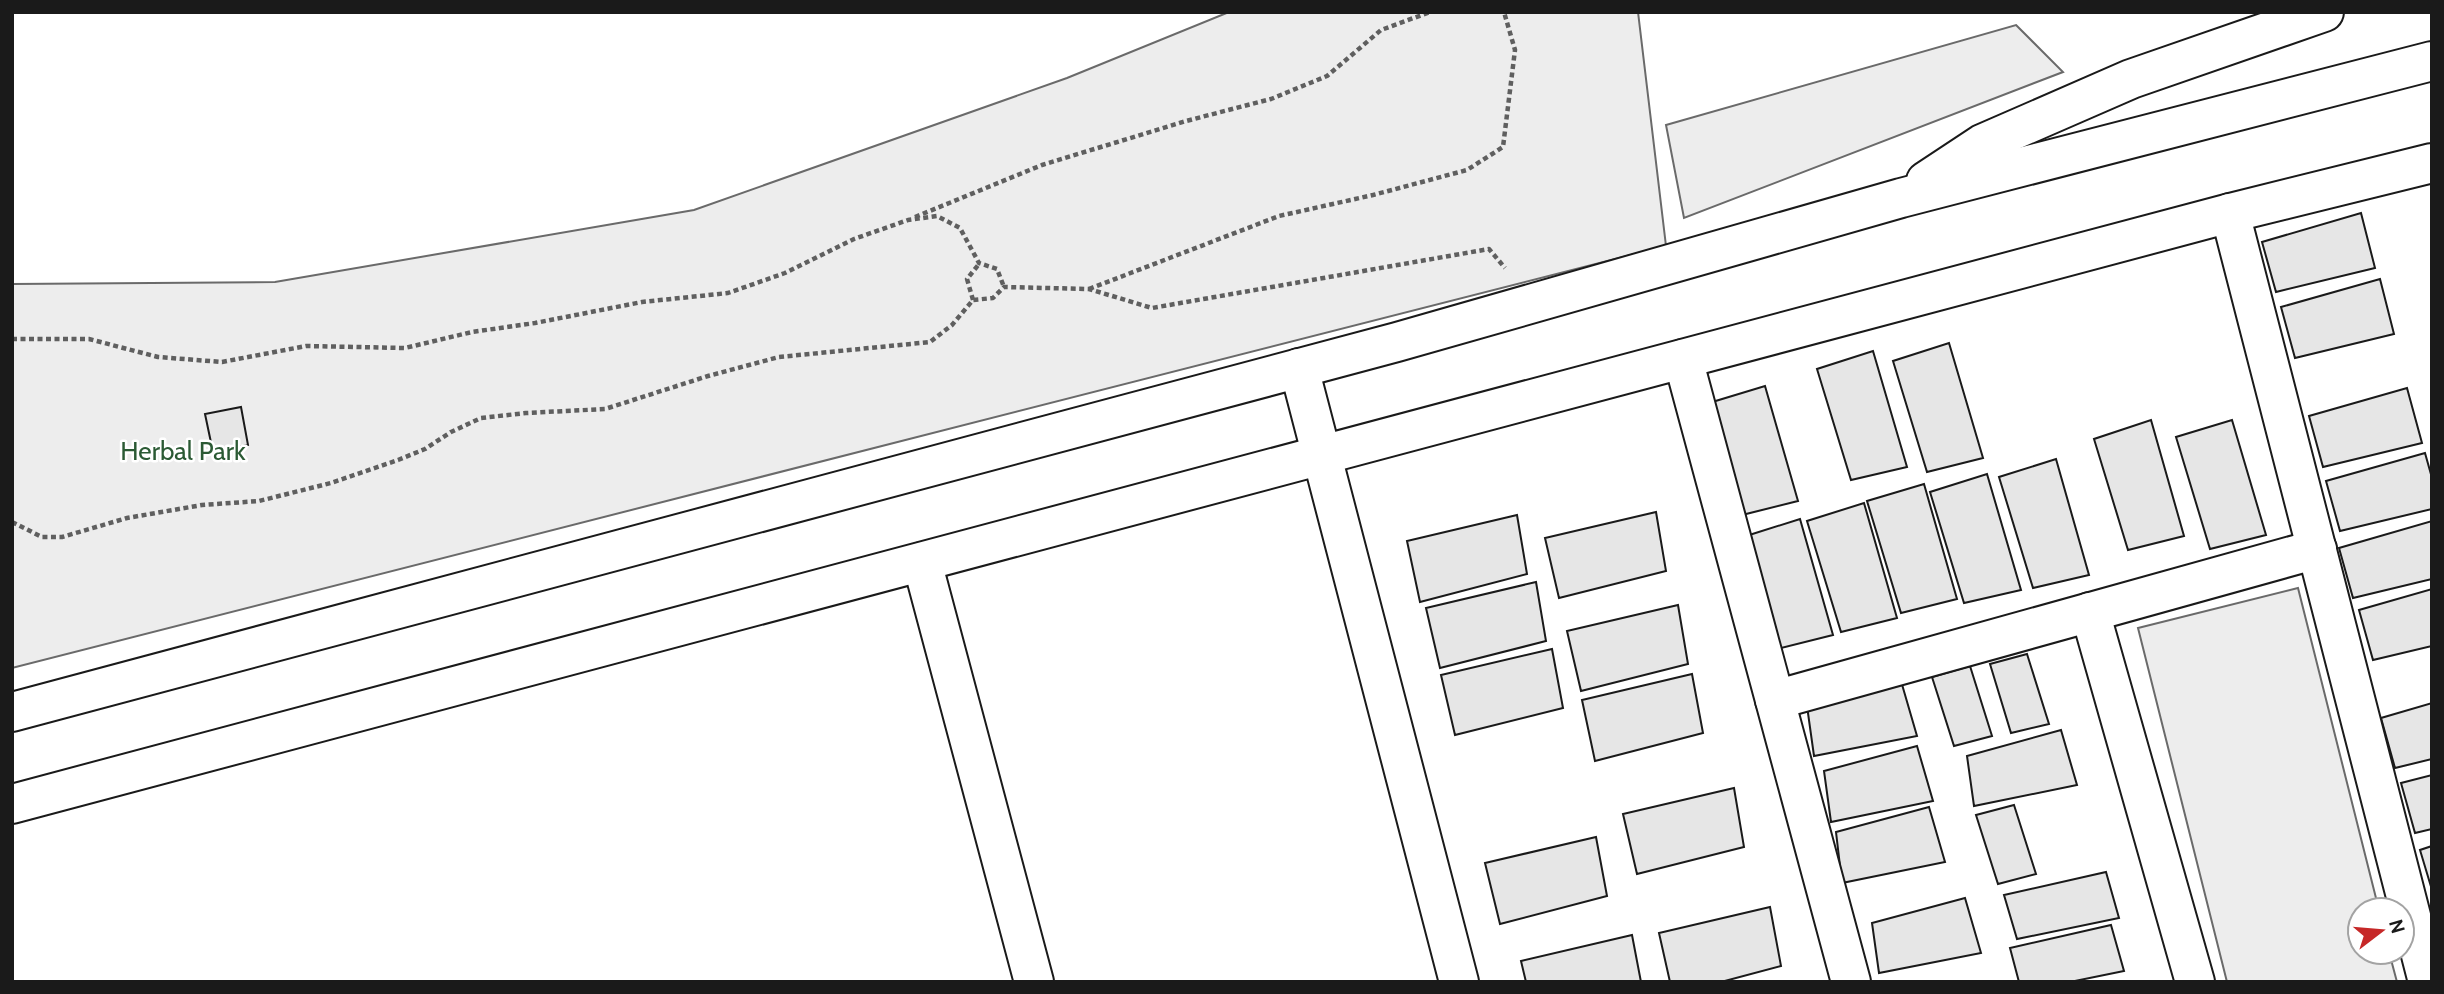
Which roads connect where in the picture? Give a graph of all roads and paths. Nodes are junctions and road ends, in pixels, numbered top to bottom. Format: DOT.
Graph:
graph roads {
  1 [pos="1430,12"];
  2 [pos="1504,12"];
  3 [pos="2324,12"];
  4 [pos="2432,61"];
  5 [pos="2432,163"];
  6 [pos="1901,198"];
  7 [pos="2230,213"];
  8 [pos="908,220"];
  9 [pos="979,263"];
  10 [pos="1004,287"];
  11 [pos="1089,289"];
  12 [pos="973,300"];
  13 [pos="1534,302"];
  14 [pos="12,339"];
  15 [pos="1683,359"];
  16 [pos="1299,368"];
  17 [pos="1321,455"];
  18 [pos="12,522"];
  19 [pos="2316,550"];
  20 [pos="922,562"];
  21 [pos="2091,612"];
  22 [pos="1775,700"];
  23 [pos="12,712"];
  24 [pos="12,804"];
  25 [pos="1034,982"];
  26 [pos="1459,982"];
  27 [pos="1851,982"];
  28 [pos="2195,982"];
  29 [pos="2428,982"];
  1 -- 8 [label="path"];
  2 -- 11 [label="path"];
  3 -- 6 [label="street"];
  4 -- 6 [label="street"];
  5 -- 7 [label="street"];
  6 -- 13 [label="street"];
  7 -- 15 [label="street"];
  7 -- 19 [label="street"];
  8 -- 9 [label="path"];
  8 -- 14 [label="path"];
  9 -- 10 [label="path"];
  9 -- 12 [label="path"];
  10 -- 11 [label="path"];
  10 -- 12 [label="path"];
  11 -- 13 [label="path"];
  12 -- 18 [label="path"];
  13 -- 16 [label="street"];
  15 -- 17 [label="street"];
  15 -- 22 [label="street"];
  16 -- 17 [label="street"];
  16 -- 23 [label="street"];
  17 -- 20 [label="street"];
  17 -- 26 [label="street"];
  19 -- 21 [label="street"];
  19 -- 29 [label="street"];
  20 -- 24 [label="street"];
  20 -- 25 [label="street"];
  21 -- 22 [label="street"];
  21 -- 28 [label="street"];
  22 -- 27 [label="street"];
}
